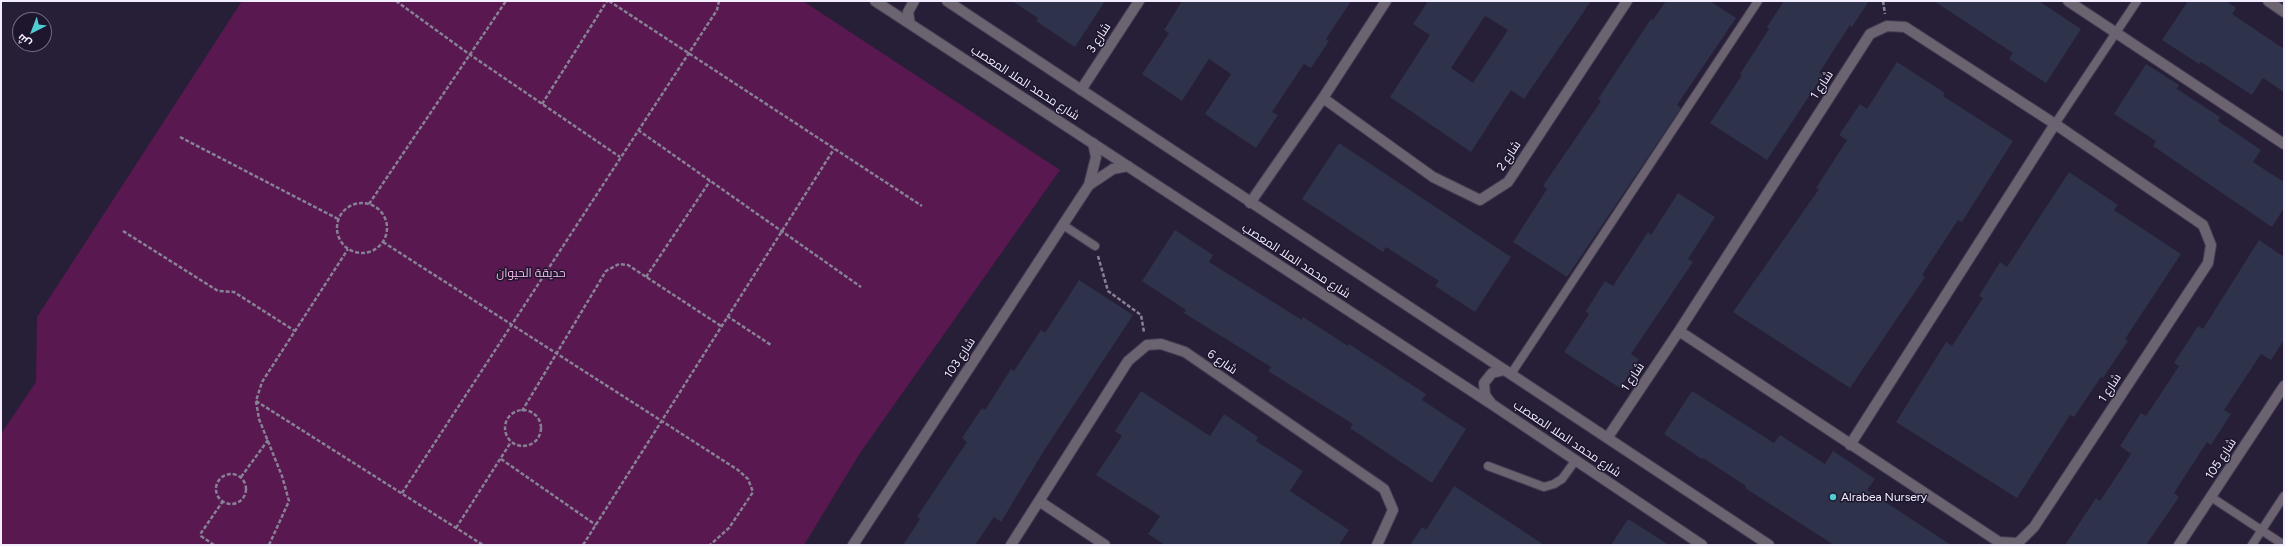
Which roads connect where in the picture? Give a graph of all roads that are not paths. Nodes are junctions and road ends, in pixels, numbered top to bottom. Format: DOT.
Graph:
graph roads {
  1 [pos="875,1"];
  2 [pos="914,1"];
  3 [pos="947,1"];
  4 [pos="1139,1"];
  5 [pos="1386,1"];
  6 [pos="1627,1"];
  7 [pos="1758,1"];
  8 [pos="2068,1"];
  9 [pos="2137,1"];
  10 [pos="2268,1"];
  11 [pos="2284,12"];
  12 [pos="910,24"];
  13 [pos="2116,33"];
  14 [pos="1081,90"];
  15 [pos="1324,98"];
  16 [pos="2055,124"];
  17 [pos="1093,143"];
  18 [pos="2284,144"];
  19 [pos="1128,166"];
  20 [pos="1089,185"];
  21 [pos="1250,203"];
  22 [pos="1063,225"];
  23 [pos="1095,246"];
  24 [pos="1679,331"];
  25 [pos="1508,372"];
  26 [pos="2284,386"];
  27 [pos="1493,405"];
  28 [pos="1608,437"];
  29 [pos="1850,445"];
  30 [pos="1575,461"];
  31 [pos="1488,466"];
  32 [pos="2284,496"];
  33 [pos="2211,497"];
  34 [pos="1039,501"];
  35 [pos="2261,530"];
  36 [pos="854,545"];
  37 [pos="1011,545"];
  38 [pos="1104,545"];
  39 [pos="1377,545"];
  40 [pos="1702,545"];
  41 [pos="1769,545"];
  42 [pos="2179,545"];
  43 [pos="2252,545"];
  44 [pos="2284,545"];
  1 -- 12 [label="street, شارع محمد الملا المعصب"];
  2 -- 12 [label="street"];
  3 -- 14 [label="street, شارع محمد الملا المعصب"];
  4 -- 14 [label="street, شارع 3"];
  5 -- 15 [label="street"];
  6 -- 15 [label="street, شارع 2"];
  7 -- 25 [label="lane"];
  8 -- 13 [label="street"];
  9 -- 13 [label="lane"];
  10 -- 11 [label="street"];
  12 -- 17 [label="street, شارع محمد الملا المعصب"];
  13 -- 16 [label="lane"];
  13 -- 18 [label="street"];
  14 -- 21 [label="street, شارع محمد الملا المعصب"];
  15 -- 21 [label="street"];
  16 -- 24 [label="street, شارع 1"];
  16 -- 29 [label="street"];
  16 -- 29 [label="street, شارع 1"];
  17 -- 19 [label="street, شارع محمد الملا المعصب"];
  17 -- 20 [label="street, شارع 103"];
  19 -- 20 [label="street, شارع 103"];
  19 -- 27 [label="street, شارع محمد الملا المعصب"];
  20 -- 22 [label="street, شارع 103"];
  21 -- 25 [label="street, شارع محمد الملا المعصب"];
  22 -- 23 [label="lane"];
  22 -- 36 [label="street, شارع 103"];
  24 -- 28 [label="street, شارع 1"];
  24 -- 29 [label="street, شارع 1"];
  25 -- 27 [label="street"];
  25 -- 28 [label="street, شارع محمد الملا المعصب"];
  26 -- 33 [label="street, شارع 105"];
  27 -- 30 [label="street, شارع محمد الملا المعصب"];
  28 -- 41 [label="street, شارع محمد الملا المعصب"];
  30 -- 31 [label="lane"];
  30 -- 40 [label="street, شارع محمد الملا المعصب"];
  32 -- 35 [label="lane"];
  33 -- 35 [label="lane"];
  33 -- 42 [label="street, شارع 105"];
  34 -- 37 [label="street"];
  34 -- 38 [label="street"];
  34 -- 39 [label="street, شارع 6"];
  35 -- 43 [label="lane"];
  35 -- 44 [label="lane"];
}
